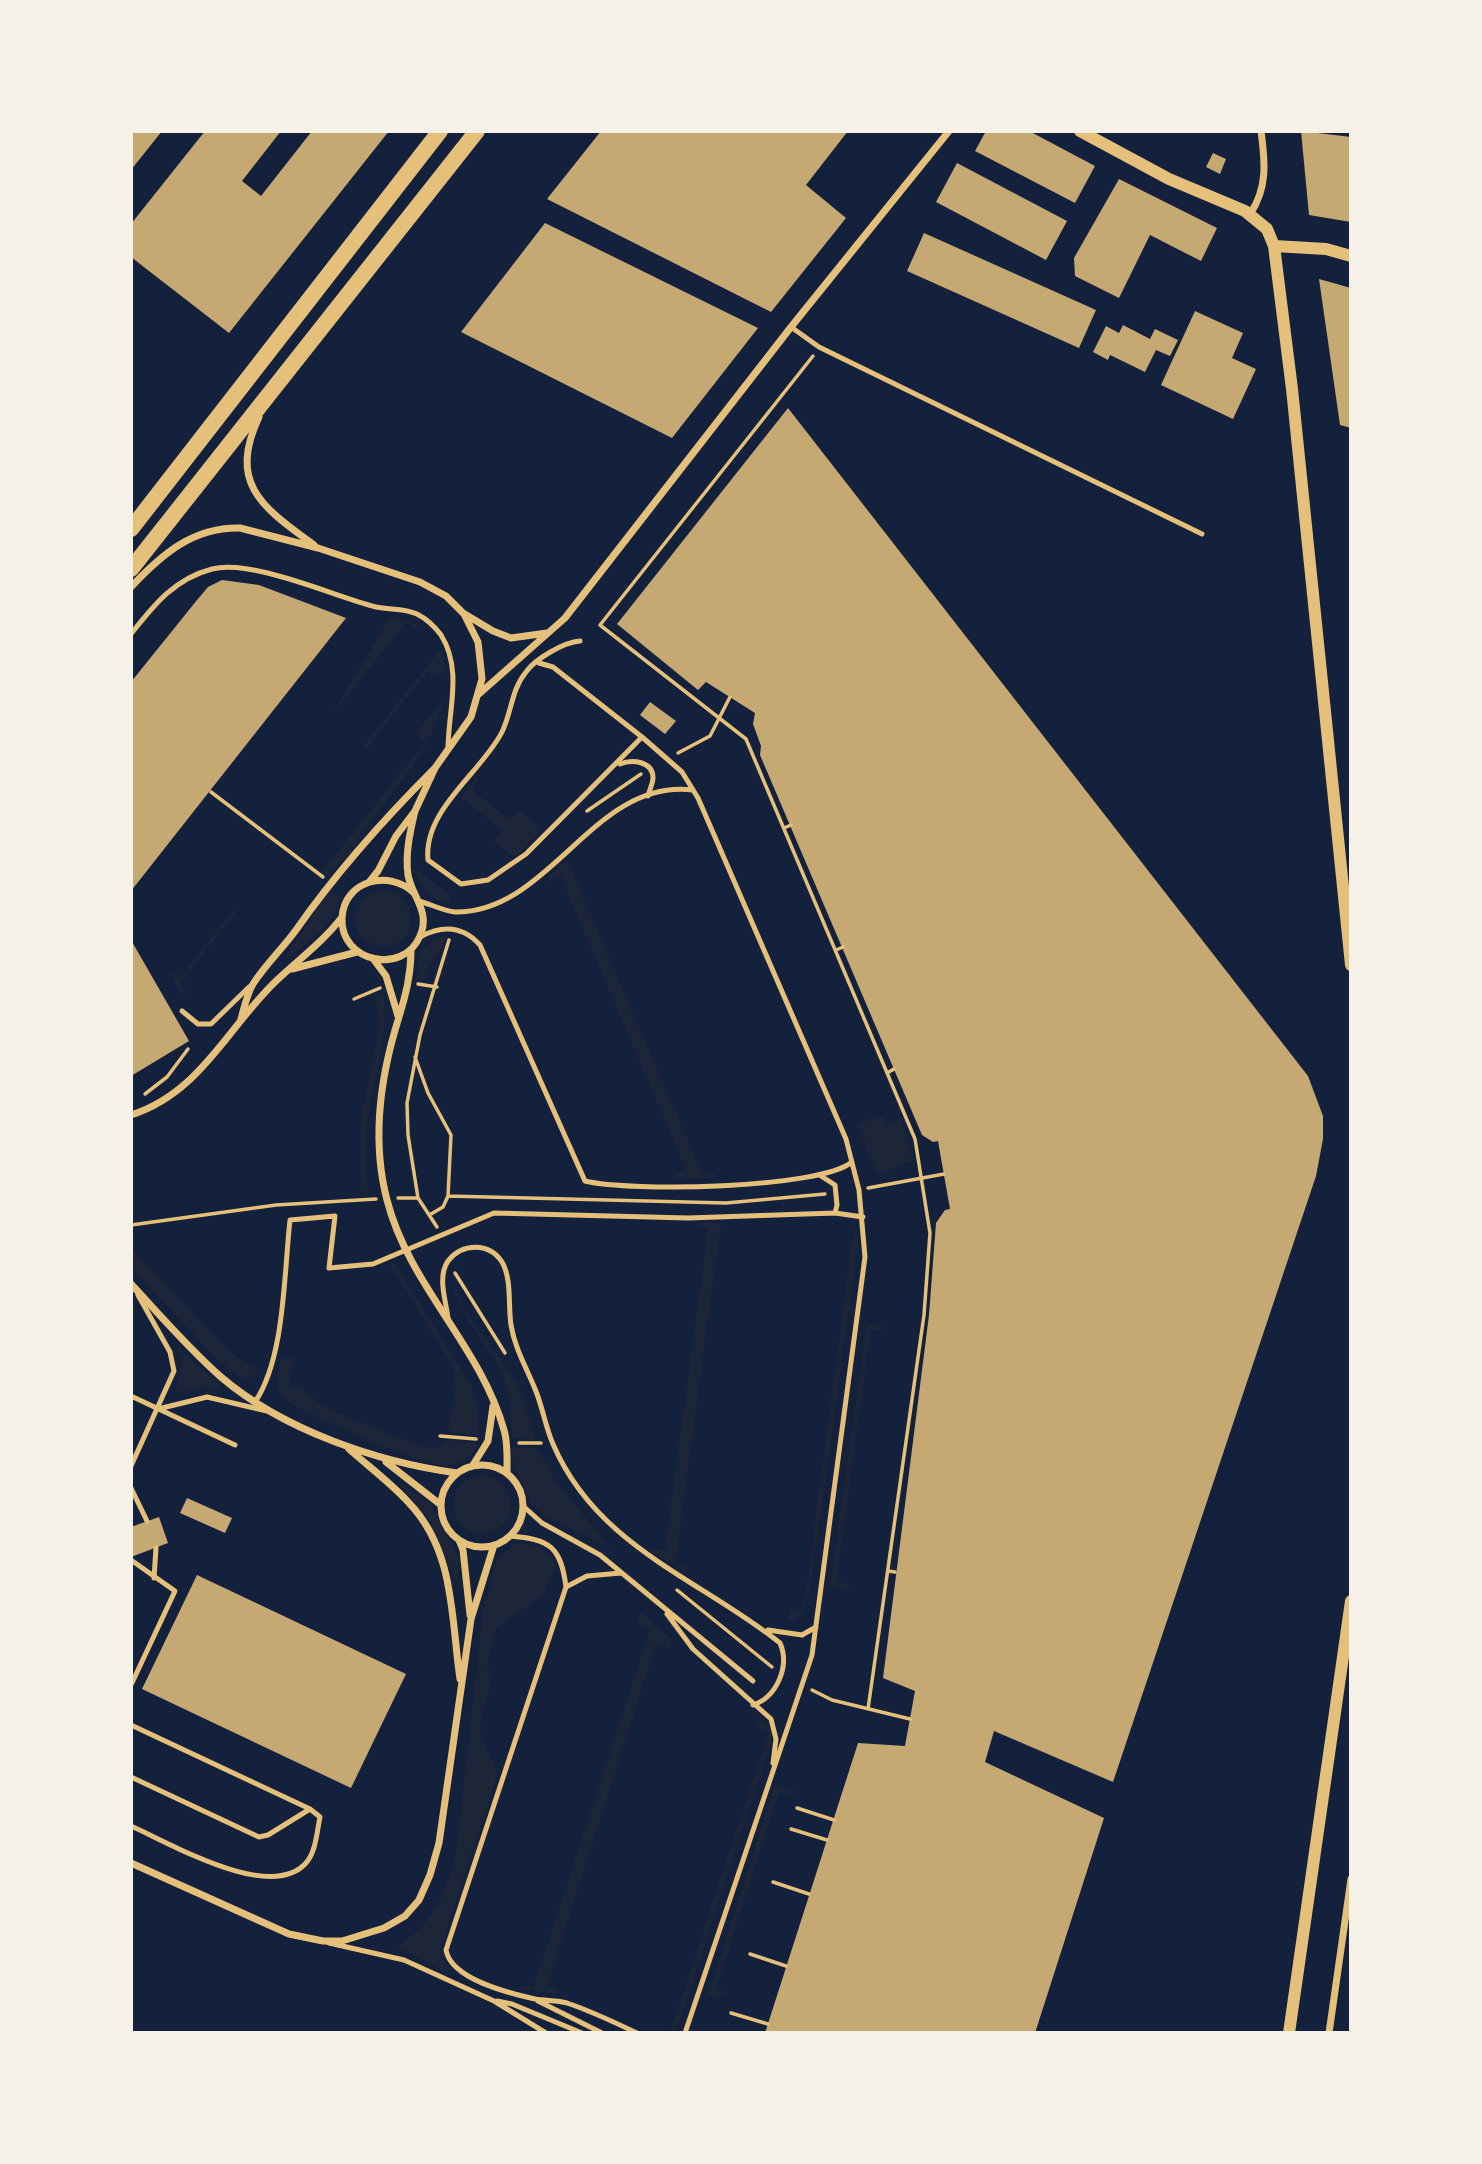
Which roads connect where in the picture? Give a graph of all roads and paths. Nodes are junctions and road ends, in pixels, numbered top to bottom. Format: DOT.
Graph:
graph roads {
  1 [pos="440,131"];
  2 [pos="477,131"];
  3 [pos="948,131"];
  4 [pos="1080,131"];
  5 [pos="1261,131"];
  6 [pos="1250,214"];
  7 [pos="1274,246"];
  8 [pos="1351,256"];
  9 [pos="791,327"];
  10 [pos="820,347"];
  11 [pos="282,376"];
  12 [pos="131,529"];
  13 [pos="1202,534"];
  14 [pos="318,548"];
  15 [pos="131,569"];
  16 [pos="131,587"];
  17 [pos="463,614"];
  18 [pos="600,625"];
  19 [pos="547,633"];
  20 [pos="131,634"];
  21 [pos="580,641"];
  22 [pos="539,663"];
  23 [pos="479,694"];
  24 [pos="730,697"];
  25 [pos="642,737"];
  26 [pos="448,752"];
  27 [pos="666,758"];
  28 [pos="617,765"];
  29 [pos="435,768"];
  30 [pos="649,768"];
  31 [pos="693,790"];
  32 [pos="211,792"];
  33 [pos="648,796"];
  34 [pos="415,811"];
  35 [pos="582,815"];
  36 [pos="791,825"];
  37 [pos="784,828"];
  38 [pos="370,881"];
  39 [pos="329,882"];
  40 [pos="414,893"];
  41 [pos="419,901"];
  42 [pos="342,916"];
  43 [pos="451,929"];
  44 [pos="420,937"];
  45 [pos="843,947"];
  46 [pos="411,950"];
  47 [pos="836,950"];
  48 [pos="358,952"];
  49 [pos="374,960"];
  50 [pos="1351,965"];
  51 [pos="292,969"];
  52 [pos="252,985"];
  53 [pos="182,1011"];
  54 [pos="399,1017"];
  55 [pos="241,1019"];
  56 [pos="188,1049"];
  57 [pos="415,1056"];
  58 [pos="894,1069"];
  59 [pos="887,1073"];
  60 [pos="143,1095"];
  61 [pos="133,1115"];
  62 [pos="852,1162"];
  63 [pos="821,1176"];
  64 [pos="448,1196"];
  65 [pos="386,1198"];
  66 [pos="418,1198"];
  67 [pos="835,1213"];
  68 [pos="863,1217"];
  69 [pos="131,1225"];
  70 [pos="441,1235"];
  71 [pos="404,1251"];
  72 [pos="448,1262"];
  73 [pos="132,1286"];
  74 [pos="448,1319"];
  75 [pos="506,1355"];
  76 [pos="131,1396"];
  77 [pos="255,1402"];
  78 [pos="493,1405"];
  79 [pos="158,1409"];
  80 [pos="278,1415"];
  81 [pos="909,1423"];
  82 [pos="914,1424"];
  83 [pos="538,1432"];
  84 [pos="343,1444"];
  85 [pos="235,1445"];
  86 [pos="546,1453"];
  87 [pos="383,1459"];
  88 [pos="473,1465"];
  89 [pos="131,1466"];
  90 [pos="457,1473"];
  91 [pos="507,1473"];
  92 [pos="131,1488"];
  93 [pos="441,1505"];
  94 [pos="523,1506"];
  95 [pos="148,1521"];
  96 [pos="510,1536"];
  97 [pos="458,1539"];
  98 [pos="494,1545"];
  99 [pos="156,1548"];
  100 [pos="131,1560"];
  101 [pos="888,1571"];
  102 [pos="895,1572"];
  103 [pos="621,1573"];
  104 [pos="154,1578"];
  105 [pos="668,1584"];
  106 [pos="566,1587"];
  107 [pos="1351,1601"];
  108 [pos="663,1609"];
  109 [pos="471,1619"];
  110 [pos="816,1627"];
  111 [pos="762,1628"];
  112 [pos="781,1674"];
  113 [pos="753,1681"];
  114 [pos="131,1685"];
  115 [pos="802,1685"];
  116 [pos="461,1688"];
  117 [pos="753,1705"];
  118 [pos="910,1719"];
  119 [pos="131,1725"];
  120 [pos="773,1768"];
  121 [pos="131,1777"];
  122 [pos="797,1808"];
  123 [pos="310,1810"];
  124 [pos="834,1820"];
  125 [pos="131,1826"];
  126 [pos="791,1829"];
  127 [pos="827,1840"];
  128 [pos="131,1863"];
  129 [pos="1351,1879"];
  130 [pos="773,1882"];
  131 [pos="809,1894"];
  132 [pos="323,1941"];
  133 [pos="750,1954"];
  134 [pos="786,1966"];
  135 [pos="535,1999"];
  136 [pos="494,2001"];
  137 [pos="731,2013"];
  138 [pos="768,2024"];
  139 [pos="685,2032"];
  140 [pos="546,2033"];
  141 [pos="582,2033"];
  142 [pos="602,2033"];
  143 [pos="636,2033"];
  144 [pos="1289,2033"];
  145 [pos="1329,2033"];
  1 -- 12 [label="main road"];
  2 -- 11 [label="main road"];
  3 -- 9 [label="street"];
  4 -- 6 [label="street"];
  5 -- 6 [label="street"];
  6 -- 7 [label="street"];
  7 -- 8 [label="street"];
  7 -- 50 [label="street"];
  9 -- 10 [label="lane"];
  9 -- 19 [label="street"];
  10 -- 13 [label="lane"];
  10 -- 18 [label="path"];
  11 -- 14 [label="street"];
  11 -- 15 [label="main road"];
  14 -- 16 [label="street"];
  14 -- 17 [label="street"];
  17 -- 19 [label="street"];
  17 -- 23 [label="street"];
  19 -- 23 [label="street"];
  20 -- 26 [label="lane"];
  21 -- 22 [label="lane"];
  22 -- 25 [label="lane"];
  22 -- 28 [label="lane"];
  23 -- 26 [label="street"];
  24 -- 27 [label="path"];
  25 -- 27 [label="lane"];
  25 -- 28 [label="lane"];
  26 -- 29 [label="street"];
  27 -- 31 [label="lane"];
  28 -- 30 [label="lane"];
  29 -- 34 [label="street"];
  29 -- 39 [label="street"];
  30 -- 33 [label="lane"];
  30 -- 35 [label="path"];
  31 -- 33 [label="lane"];
  31 -- 62 [label="lane"];
  32 -- 39 [label="path"];
  33 -- 41 [label="lane"];
  34 -- 38 [label="street"];
  34 -- 40 [label="street"];
  36 -- 37 [label="path"];
  38 -- 40 [label="street"];
  38 -- 42 [label="street"];
  39 -- 52 [label="street"];
  40 -- 41 [label="street"];
  41 -- 44 [label="street"];
  42 -- 48 [label="street"];
  42 -- 51 [label="street"];
  43 -- 44 [label="lane"];
  43 -- 57 [label="path"];
  43 -- 63 [label="lane"];
  44 -- 46 [label="street"];
  45 -- 47 [label="path"];
  46 -- 49 [label="street"];
  46 -- 54 [label="street"];
  48 -- 49 [label="street"];
  48 -- 51 [label="street"];
  49 -- 54 [label="street"];
  51 -- 55 [label="street"];
  52 -- 53 [label="lane"];
  52 -- 55 [label="street"];
  54 -- 65 [label="street"];
  55 -- 61 [label="street"];
  56 -- 60 [label="path"];
  57 -- 64 [label="path"];
  57 -- 66 [label="path"];
  58 -- 59 [label="path"];
  62 -- 63 [label="lane"];
  62 -- 68 [label="lane"];
  63 -- 67 [label="lane"];
  65 -- 66 [label="path"];
  65 -- 69 [label="path"];
  65 -- 71 [label="street"];
  66 -- 70 [label="path"];
  67 -- 68 [label="lane"];
  67 -- 70 [label="lane"];
  68 -- 110 [label="lane"];
  70 -- 71 [label="lane"];
  71 -- 74 [label="street"];
  71 -- 77 [label="lane"];
  72 -- 74 [label="lane"];
  72 -- 75 [label="path"];
  72 -- 111 [label="lane"];
  73 -- 77 [label="street"];
  73 -- 79 [label="lane"];
  74 -- 78 [label="street"];
  76 -- 79 [label="lane"];
  77 -- 80 [label="street"];
  78 -- 88 [label="street"];
  78 -- 91 [label="street"];
  79 -- 80 [label="lane"];
  79 -- 85 [label="lane"];
  79 -- 89 [label="lane"];
  80 -- 84 [label="street"];
  81 -- 82 [label="path"];
  83 -- 86 [label="path"];
  84 -- 87 [label="street"];
  84 -- 116 [label="street"];
  87 -- 90 [label="street"];
  87 -- 93 [label="street"];
  88 -- 90 [label="street"];
  88 -- 91 [label="street"];
  90 -- 93 [label="street"];
  91 -- 94 [label="street"];
  92 -- 95 [label="lane"];
  93 -- 97 [label="street"];
  94 -- 96 [label="street"];
  94 -- 103 [label="lane"];
  96 -- 98 [label="street"];
  96 -- 106 [label="lane"];
  97 -- 98 [label="street"];
  97 -- 109 [label="street"];
  98 -- 109 [label="street"];
  99 -- 104 [label="lane"];
  100 -- 104 [label="lane"];
  101 -- 102 [label="path"];
  103 -- 106 [label="lane"];
  103 -- 108 [label="lane"];
  104 -- 114 [label="lane"];
  105 -- 112 [label="path"];
  106 -- 135 [label="lane"];
  107 -- 144 [label="street"];
  108 -- 113 [label="lane"];
  108 -- 117 [label="lane"];
  109 -- 116 [label="street"];
  110 -- 111 [label="lane"];
  110 -- 115 [label="lane"];
  111 -- 112 [label="lane"];
  112 -- 117 [label="lane"];
  115 -- 118 [label="path"];
  115 -- 120 [label="lane"];
  116 -- 132 [label="street"];
  117 -- 120 [label="lane"];
  119 -- 123 [label="lane"];
  120 -- 139 [label="lane"];
  121 -- 123 [label="lane"];
  122 -- 124 [label="path"];
  123 -- 125 [label="lane"];
  126 -- 127 [label="path"];
  128 -- 132 [label="street"];
  129 -- 145 [label="street"];
  130 -- 131 [label="path"];
  132 -- 136 [label="lane"];
  133 -- 134 [label="path"];
  135 -- 142 [label="lane"];
  135 -- 143 [label="lane"];
  136 -- 140 [label="lane"];
  136 -- 141 [label="lane"];
  137 -- 138 [label="path"];
}
